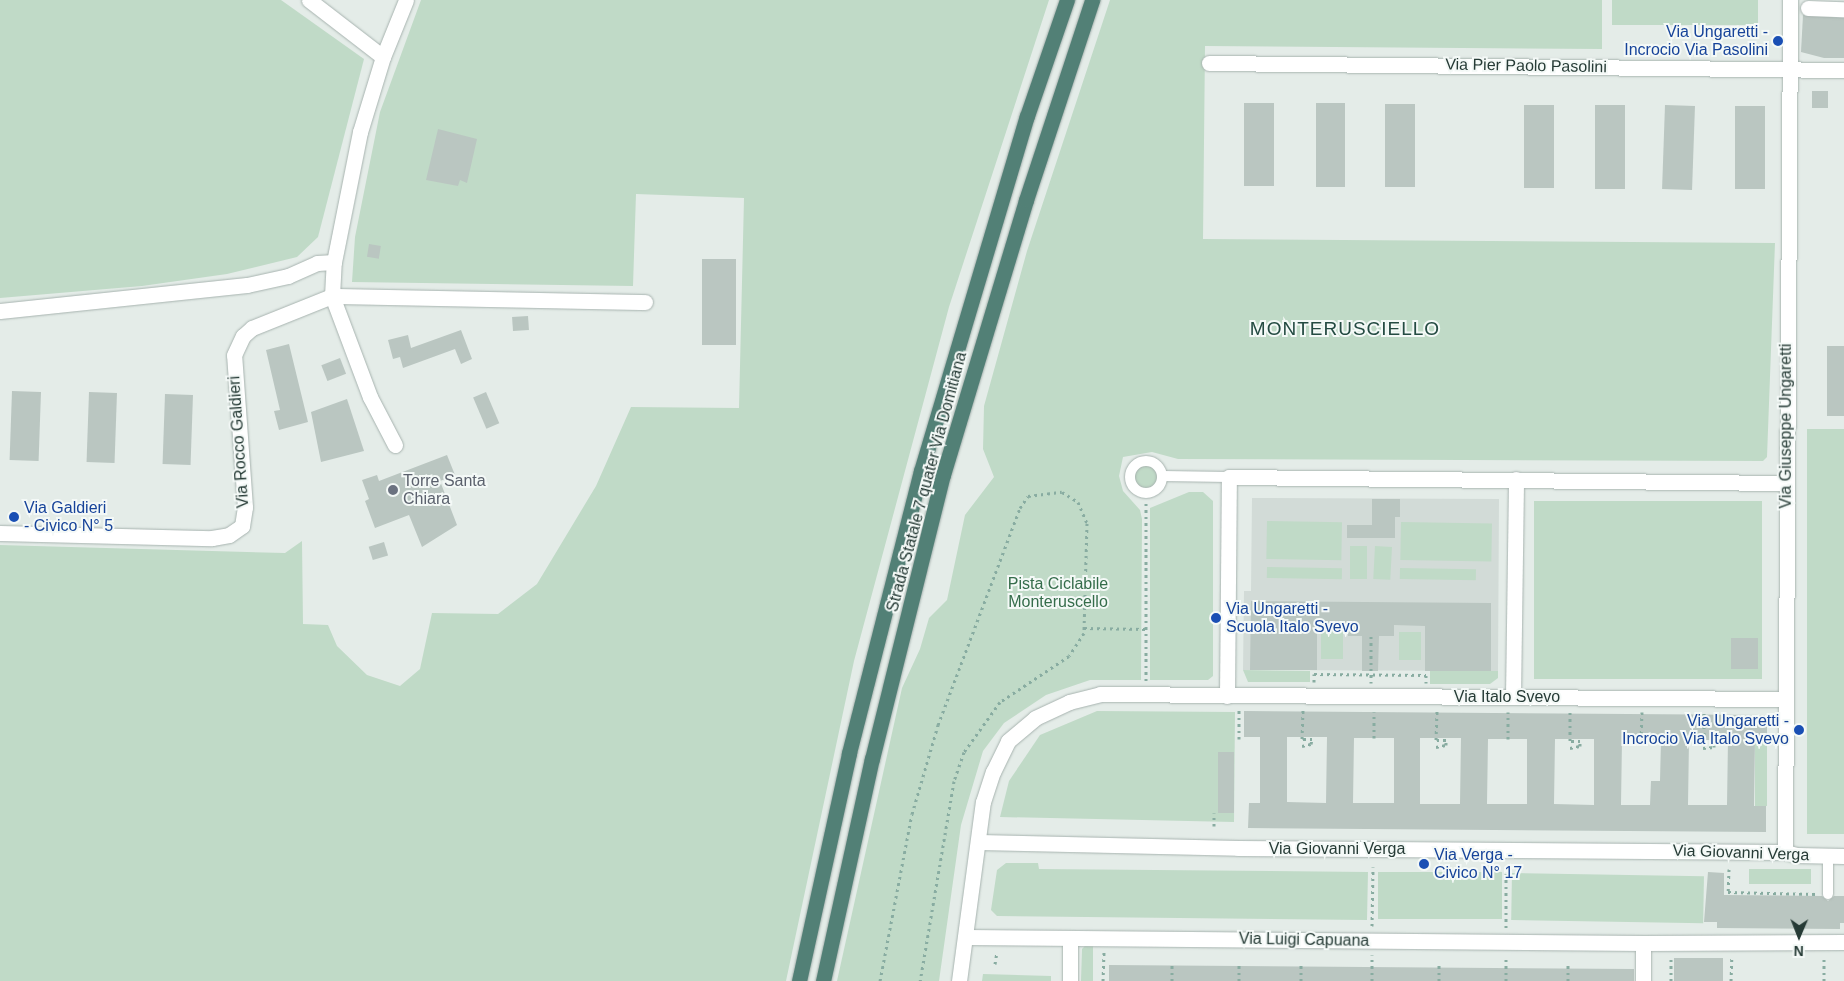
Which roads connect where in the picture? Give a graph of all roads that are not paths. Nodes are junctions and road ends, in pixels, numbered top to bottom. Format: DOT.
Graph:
graph roads {
  1 [pos="308,0"];
  2 [pos="406,0"];
  3 [pos="1067,0"];
  4 [pos="1092,0"];
  5 [pos="1790,0"];
  6 [pos="1808,8"];
  7 [pos="1844,9"];
  8 [pos="383,57"];
  9 [pos="1209,63"];
  10 [pos="1790,69"];
  11 [pos="1844,70"];
  12 [pos="334,262"];
  13 [pos="332,296"];
  14 [pos="645,302"];
  15 [pos="0,311"];
  16 [pos="395,446"];
  17 [pos="1163,476"];
  18 [pos="1229,477"];
  19 [pos="1516,480"];
  20 [pos="1785,483"];
  21 [pos="0,533"];
  22 [pos="1227,696"];
  23 [pos="1786,699"];
  24 [pos="1511,704"];
  25 [pos="979,842"];
  26 [pos="1785,852"];
  27 [pos="1828,856"];
  28 [pos="1844,856"];
  29 [pos="1828,894"];
  30 [pos="966,936"];
  31 [pos="1070,938"];
  32 [pos="1844,942"];
  33 [pos="1643,943"];
  34 [pos="799,981"];
  35 [pos="823,981"];
  36 [pos="959,981"];
  37 [pos="1070,981"];
  38 [pos="1643,981"];
  1 -- 8 [label="street"];
  2 -- 8 [label="street"];
  3 -- 34 [label="highway, Strada Statale 7 quater Via Domitiana"];
  4 -- 35 [label="highway, Strada Statale 7 quater Via Domitiana"];
  5 -- 10 [label="street, Via Giuseppe Ungaretti"];
  6 -- 7 [label="street"];
  8 -- 12 [label="street"];
  9 -- 10 [label="street, Via Pier Paolo Pasolini"];
  10 -- 11 [label="street, Via Pier Paolo Pasolini"];
  10 -- 20 [label="street, Via Giuseppe Ungaretti"];
  12 -- 13 [label="street"];
  12 -- 15 [label="street"];
  13 -- 14 [label="street"];
  13 -- 16 [label="street"];
  13 -- 21 [label="street, Via Rocco Galdieri"];
  17 -- 18 [label="lane"];
  18 -- 19 [label="street"];
  18 -- 22 [label="street"];
  19 -- 20 [label="street"];
  19 -- 24 [label="street"];
  20 -- 23 [label="street, Via Giuseppe Ungaretti"];
  22 -- 24 [label="street, Via Italo Svevo"];
  22 -- 25 [label="street, Via Italo Svevo"];
  23 -- 24 [label="street, Via Italo Svevo"];
  23 -- 26 [label="street, Via Giuseppe Ungaretti"];
  25 -- 26 [label="street, Via Giovanni Verga"];
  25 -- 30 [label="street, Via Italo Svevo"];
  26 -- 27 [label="street, Via Giovanni Verga"];
  27 -- 28 [label="street, Via Giovanni Verga"];
  27 -- 29 [label="lane"];
  30 -- 31 [label="street, Via Luigi Capuana"];
  30 -- 36 [label="street, Via Italo Svevo"];
  31 -- 33 [label="street, Via Luigi Capuana"];
  31 -- 37 [label="street"];
  32 -- 33 [label="street, Via Luigi Capuana"];
  33 -- 38 [label="street"];
}
